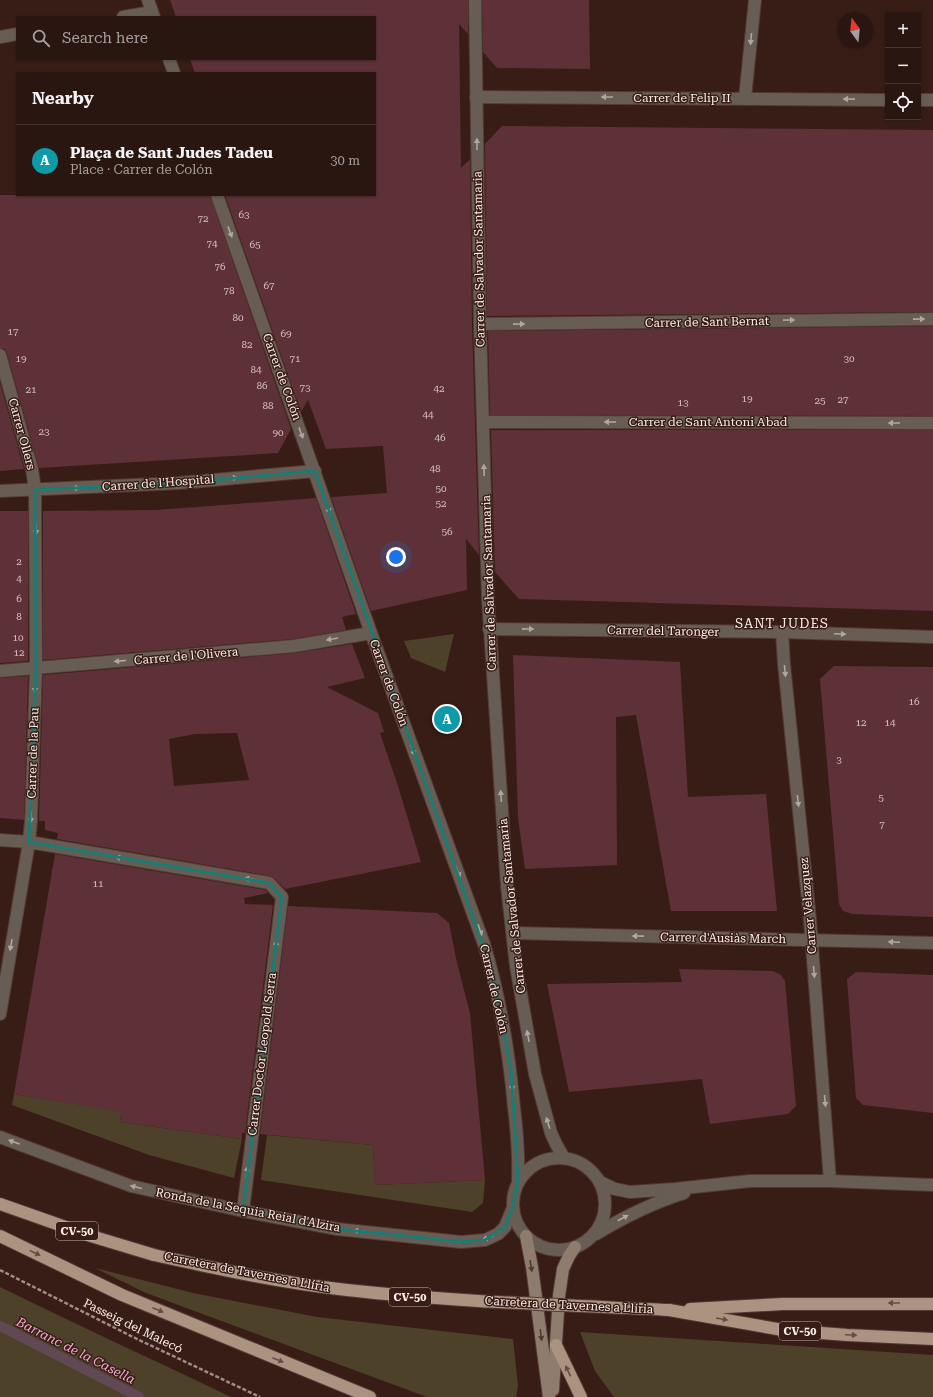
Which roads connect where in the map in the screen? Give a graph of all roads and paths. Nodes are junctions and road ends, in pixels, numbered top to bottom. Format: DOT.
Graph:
graph roads {
  1 [pos="148,0"];
  2 [pos="475,0"];
  3 [pos="755,0"];
  4 [pos="153,15"];
  5 [pos="138,16"];
  6 [pos="16,34"];
  7 [pos="0,37"];
  8 [pos="169,60"];
  9 [pos="174,72"];
  10 [pos="476,97"];
  11 [pos="745,98"];
  12 [pos="885,100"];
  13 [pos="921,100"];
  14 [pos="933,100"];
  15 [pos="217,196"];
  16 [pos="933,319"];
  17 [pos="480,324"];
  18 [pos="0,355"];
  19 [pos="5,391"];
  20 [pos="482,422"];
  21 [pos="933,423"];
  22 [pos="315,471"];
  23 [pos="36,490"];
  24 [pos="0,491"];
  25 [pos="490,629"];
  26 [pos="782,632"];
  27 [pos="371,633"];
  28 [pos="933,637"];
  29 [pos="36,668"];
  30 [pos="0,671"];
  31 [pos="0,840"];
  32 [pos="29,842"];
  33 [pos="513,933"];
  34 [pos="812,940"];
  35 [pos="933,944"];
  36 [pos="0,1014"];
  37 [pos="0,1137"];
  38 [pos="564,1158"];
  39 [pos="518,1180"];
  40 [pos="830,1181"];
  41 [pos="600,1182"];
  42 [pos="710,1185"];
  43 [pos="933,1185"];
  44 [pos="0,1204"];
  45 [pos="512,1210"];
  46 [pos="243,1211"];
  47 [pos="0,1236"];
  48 [pos="526,1236"];
  49 [pos="590,1238"];
  50 [pos="575,1247"];
  51 [pos="0,1270"];
  52 [pos="933,1304"];
  53 [pos="669,1310"];
  54 [pos="933,1340"];
  55 [pos="556,1345"];
  56 [pos="260,1397"];
  57 [pos="370,1397"];
  58 [pos="549,1397"];
  59 [pos="553,1397"];
  60 [pos="581,1397"];
  1 -- 4 [label="street"];
  2 -- 10 [label="street, Carrer de Salvador Santamaria"];
  3 -- 11 [label="street, one-way"];
  4 -- 5 [label="street"];
  6 -- 7 [label="street"];
  8 -- 9 [label="street"];
  11 -- 10 [label="street, Carrer de Felip II, one-way"];
  17 -- 10 [label="street, Carrer de Salvador Santamaria, one-way"];
  12 -- 11 [label="street, Carrer de Felip II, one-way"];
  13 -- 14 [label="street"];
  15 -- 22 [label="street, Carrer de Colón, one-way"];
  17 -- 16 [label="street, Carrer de Sant Bernat, one-way"];
  17 -- 20 [label="street, Carrer de Salvador Santamaria"];
  18 -- 19 [label="street, Carrer Ollers"];
  19 -- 23 [label="street, Carrer Ollers"];
  21 -- 20 [label="street, Carrer de Sant Antoni Abad, one-way"];
  25 -- 20 [label="street, Carrer de Salvador Santamaria, one-way"];
  23 -- 22 [label="street, Carrer de l'Hospital, one-way"];
  22 -- 27 [label="street, Carrer de Colón, one-way"];
  23 -- 24 [label="street, Carrer de l'Hospital"];
  23 -- 29 [label="street, Carrer de la Pau, one-way"];
  25 -- 26 [label="street, Carrer del Taronger, one-way"];
  33 -- 25 [label="street, Carrer de Salvador Santamaria, one-way"];
  26 -- 28 [label="street, Carrer del Taronger, one-way"];
  26 -- 34 [label="street, Carrer Velazquez, one-way"];
  27 -- 29 [label="street, Carrer de l'Olivera, one-way"];
  27 -- 39 [label="street, Carrer de Colón, one-way"];
  29 -- 30 [label="street, Carrer de l'Olivera"];
  29 -- 32 [label="street, Carrer de la Pau, one-way"];
  31 -- 32 [label="street"];
  32 -- 36 [label="street, Carrer de la Pau, one-way"];
  46 -- 32 [label="street, Carrer Doctor Leopold Serra, one-way"];
  34 -- 33 [label="street, Carrer d'Ausiàs March, one-way"];
  38 -- 33 [label="street, Carrer de Salvador Santamaria, one-way"];
  35 -- 34 [label="street, Carrer d'Ausiàs March, one-way"];
  34 -- 40 [label="street, Carrer Velazquez, one-way"];
  46 -- 37 [label="street, Ronda de la Sequia Reial d'Alzira, one-way"];
  38 -- 39 [label="street"];
  38 -- 41 [label="street"];
  39 -- 45 [label="street"];
  40 -- 42 [label="street"];
  40 -- 43 [label="street"];
  41 -- 42 [label="street"];
  41 -- 49 [label="street"];
  49 -- 42 [label="street, one-way"];
  44 -- 53 [label="main road, Carretera de Tavernes a Llíria / CV-50, bridge"];
  45 -- 46 [label="street, Ronda de la Sequia Reial d'Alzira, one-way"];
  45 -- 48 [label="street"];
  47 -- 57 [label="main road, one-way"];
  48 -- 50 [label="street"];
  48 -- 58 [label="main road, one-way"];
  49 -- 50 [label="street"];
  50 -- 55 [label="main road"];
  51 -- 56 [label="path, Passeig del Malecó"];
  52 -- 53 [label="main road, Carretera de Tavernes a Llíria / CV-50, one-way"];
  53 -- 54 [label="main road, Carretera de Tavernes a Llíria / CV-50, one-way"];
  55 -- 59 [label="main road"];
  60 -- 55 [label="main road, one-way"];
}
